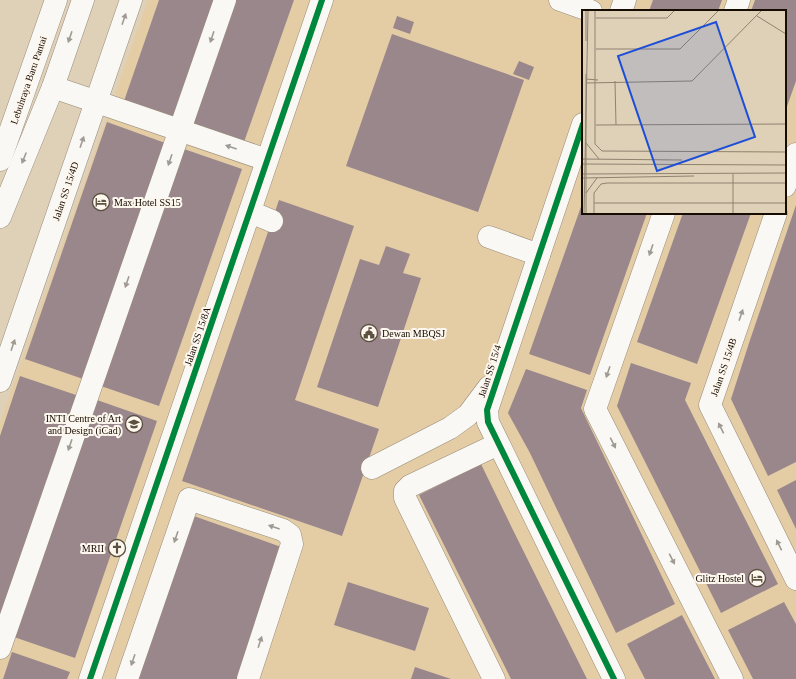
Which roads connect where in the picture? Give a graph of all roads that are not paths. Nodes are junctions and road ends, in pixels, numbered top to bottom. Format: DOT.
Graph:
graph roads {
  1 [pos="56,0"];
  2 [pos="83,0"];
  3 [pos="131,0"];
  4 [pos="225,0"];
  5 [pos="322,0"];
  6 [pos="560,0"];
  7 [pos="625,0"];
  8 [pos="739,0"];
  9 [pos="588,10"];
  10 [pos="621,10"];
  11 [pos="735,10"];
  12 [pos="53,87"];
  13 [pos="96,101"];
  14 [pos="582,127"];
  15 [pos="180,130"];
  16 [pos="796,154"];
  17 [pos="0,160"];
  18 [pos="268,160"];
  19 [pos="786,183"];
  20 [pos="250,212"];
  21 [pos="664,214"];
  22 [pos="776,214"];
  23 [pos="0,217"];
  24 [pos="272,221"];
  25 [pos="489,237"];
  26 [pos="539,255"];
  27 [pos="498,377"];
  28 [pos="0,382"];
  29 [pos="450,428"];
  30 [pos="498,442"];
  31 [pos="372,468"];
  32 [pos="796,580"];
  33 [pos="0,648"];
  34 [pos="90,679"];
  35 [pos="127,679"];
  36 [pos="248,679"];
  37 [pos="494,679"];
  38 [pos="614,679"];
  39 [pos="732,679"];
  1 -- 17 [label="main road, Lebuhraya Baru Pantai"];
  2 -- 12 [label="main road, one-way"];
  13 -- 3 [label="main road, Jalan SS 15/4D, one-way"];
  4 -- 15 [label="main road, one-way"];
  5 -- 18 [label="main road, Jalan SS 15/8A"];
  6 -- 9 [label="main road"];
  7 -- 10 [label="main road"];
  8 -- 11 [label="main road"];
  12 -- 13 [label="main road"];
  12 -- 23 [label="main road, one-way"];
  13 -- 15 [label="main road"];
  28 -- 13 [label="main road, Jalan SS 15/4D, one-way"];
  14 -- 26 [label="main road, Jalan SS 15/4"];
  18 -- 15 [label="main road, one-way"];
  15 -- 33 [label="main road, one-way"];
  16 -- 19 [label="main road"];
  18 -- 20 [label="main road, Jalan SS 15/8A"];
  20 -- 24 [label="main road"];
  20 -- 34 [label="main road, Jalan SS 15/8A"];
  21 -- 39 [label="main road, one-way"];
  32 -- 22 [label="main road, Jalan SS 15/4B, one-way"];
  25 -- 26 [label="main road"];
  26 -- 27 [label="main road, Jalan SS 15/4"];
  27 -- 29 [label="main road"];
  27 -- 30 [label="main road, Jalan SS 15/4"];
  29 -- 30 [label="main road"];
  29 -- 31 [label="main road"];
  30 -- 37 [label="main road"];
  30 -- 38 [label="main road, Jalan SS 15/4"];
  36 -- 35 [label="main road, one-way"];
}
